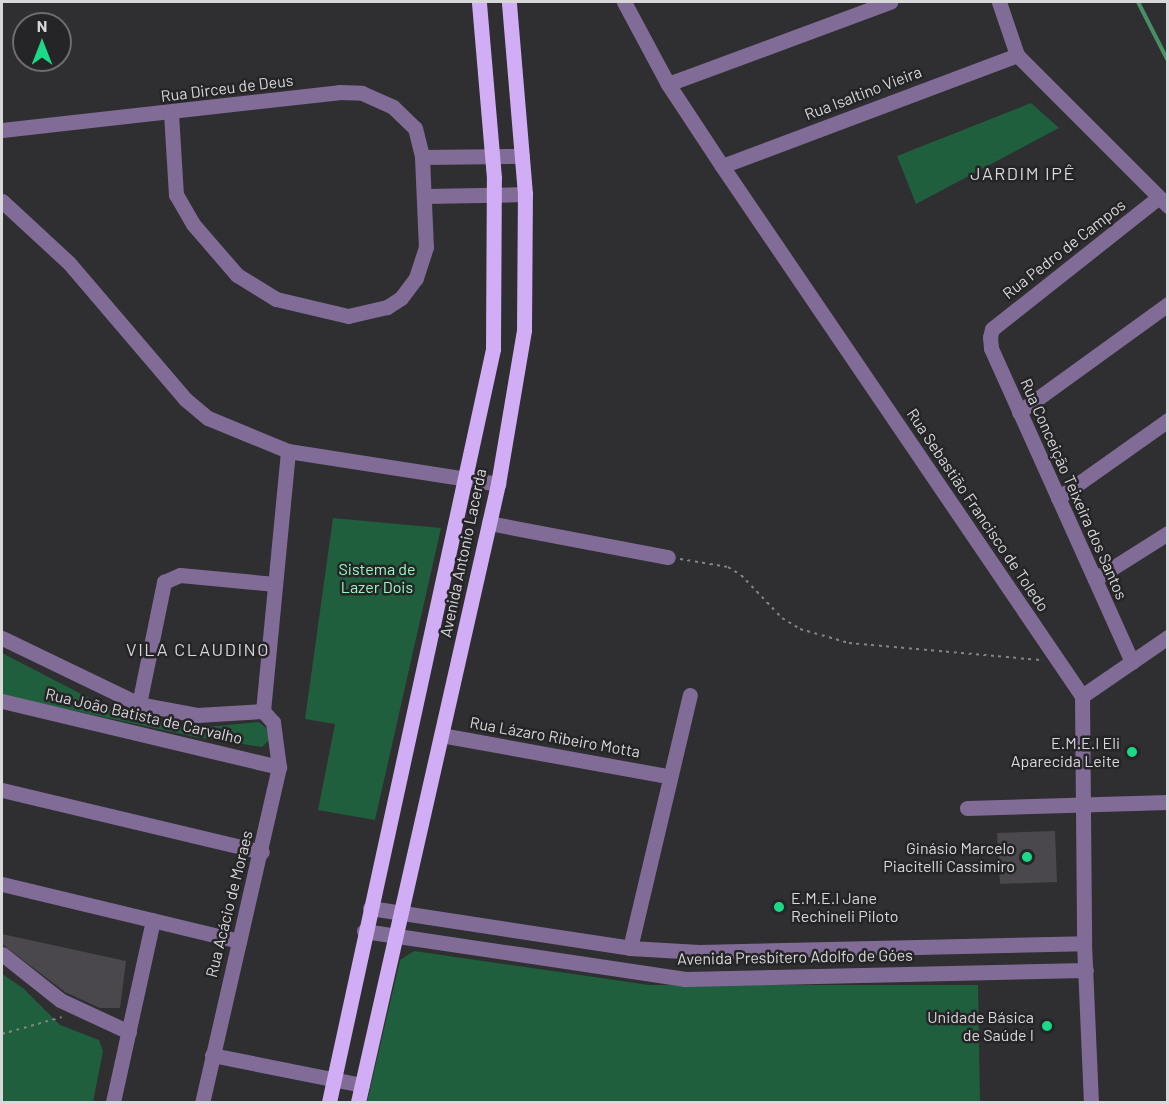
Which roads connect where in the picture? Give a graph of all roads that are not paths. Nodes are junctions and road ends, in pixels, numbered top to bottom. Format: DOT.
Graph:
graph roads {
  1 [pos="479,2"];
  2 [pos="509,2"];
  3 [pos="628,2"];
  4 [pos="890,2"];
  5 [pos="999,2"];
  6 [pos="1017,54"];
  7 [pos="669,84"];
  8 [pos="171,113"];
  9 [pos="2,130"];
  10 [pos="493,156"];
  11 [pos="522,156"];
  12 [pos="423,157"];
  13 [pos="722,166"];
  14 [pos="525,194"];
  15 [pos="494,195"];
  16 [pos="425,196"];
  17 [pos="2,201"];
  18 [pos="1163,202"];
  19 [pos="1167,304"];
  20 [pos="992,329"];
  21 [pos="1019,412"];
  22 [pos="1167,420"];
  23 [pos="288,451"];
  24 [pos="467,478"];
  25 [pos="498,484"];
  26 [pos="1058,498"];
  27 [pos="489,523"];
  28 [pos="1167,533"];
  29 [pos="669,556"];
  30 [pos="1095,579"];
  31 [pos="275,584"];
  32 [pos="1167,637"];
  33 [pos="2,638"];
  34 [pos="1132,662"];
  35 [pos="690,695"];
  36 [pos="1082,696"];
  37 [pos="2,701"];
  38 [pos="140,704"];
  39 [pos="266,713"];
  40 [pos="441,735"];
  41 [pos="279,767"];
  42 [pos="662,775"];
  43 [pos="2,790"];
  44 [pos="1167,802"];
  45 [pos="1081,805"];
  46 [pos="967,808"];
  47 [pos="262,852"];
  48 [pos="2,884"];
  49 [pos="370,908"];
  50 [pos="400,913"];
  51 [pos="153,920"];
  52 [pos="364,931"];
  53 [pos="395,937"];
  54 [pos="239,941"];
  55 [pos="1084,943"];
  56 [pos="630,948"];
  57 [pos="2,954"];
  58 [pos="1086,970"];
  59 [pos="129,1032"];
  60 [pos="212,1054"];
  61 [pos="334,1080"];
  62 [pos="362,1085"];
  63 [pos="113,1102"];
  64 [pos="202,1102"];
  65 [pos="329,1102"];
  66 [pos="358,1102"];
  67 [pos="1091,1102"];
  1 -- 10 [label="main road, Avenida Antonio Lacerda"];
  2 -- 11 [label="main road, Avenida Antonio Lacerda"];
  3 -- 7 [label="street, Rua Sebastião Francisco de Toledo"];
  4 -- 7 [label="street"];
  5 -- 6 [label="street"];
  6 -- 13 [label="street, Rua Isaltino Vieira"];
  6 -- 18 [label="street"];
  7 -- 13 [label="street, Rua Sebastião Francisco de Toledo"];
  8 -- 9 [label="street, Rua Dirceu de Deus"];
  8 -- 12 [label="street, Rua Dirceu de Deus"];
  8 -- 16 [label="street, Rua Dirceu de Deus"];
  10 -- 11 [label="street"];
  10 -- 12 [label="street"];
  10 -- 15 [label="main road, Avenida Antonio Lacerda"];
  11 -- 14 [label="main road, Avenida Antonio Lacerda"];
  12 -- 16 [label="street, Rua Dirceu de Deus"];
  13 -- 36 [label="street, Rua Sebastião Francisco de Toledo"];
  14 -- 15 [label="street"];
  14 -- 25 [label="main road, Avenida Antonio Lacerda"];
  15 -- 16 [label="street"];
  15 -- 24 [label="main road, Avenida Antonio Lacerda"];
  17 -- 23 [label="street"];
  18 -- 20 [label="street, Rua Pedro de Campos"];
  19 -- 21 [label="street"];
  20 -- 21 [label="street, Rua Conceição Teixeira dos Santos"];
  21 -- 26 [label="street, Rua Conceição Teixeira dos Santos"];
  22 -- 26 [label="street"];
  23 -- 24 [label="street"];
  23 -- 31 [label="street"];
  24 -- 25 [label="street"];
  24 -- 49 [label="main road, Avenida Antonio Lacerda"];
  25 -- 27 [label="main road, Avenida Antonio Lacerda"];
  26 -- 30 [label="street, Rua Conceição Teixeira dos Santos"];
  27 -- 29 [label="street"];
  27 -- 40 [label="main road, Avenida Antonio Lacerda"];
  28 -- 30 [label="street"];
  30 -- 34 [label="street, Rua Conceição Teixeira dos Santos"];
  31 -- 38 [label="street"];
  31 -- 39 [label="street"];
  32 -- 34 [label="street"];
  33 -- 38 [label="street"];
  34 -- 36 [label="street"];
  35 -- 56 [label="street"];
  36 -- 45 [label="street"];
  37 -- 41 [label="street, Rua João Batista de Carvalho"];
  38 -- 39 [label="street"];
  39 -- 41 [label="street, Rua Acácio de Moraes"];
  40 -- 42 [label="street, Rua Lázaro Ribeiro Motta"];
  40 -- 50 [label="main road, Avenida Antonio Lacerda"];
  41 -- 47 [label="street, Rua Acácio de Moraes"];
  43 -- 47 [label="street"];
  44 -- 45 [label="street"];
  45 -- 46 [label="street"];
  45 -- 55 [label="street"];
  47 -- 54 [label="street, Rua Acácio de Moraes"];
  48 -- 51 [label="street"];
  49 -- 50 [label="street, Avenida Presbítero Adolfo de Góes"];
  49 -- 52 [label="main road, Avenida Antonio Lacerda"];
  50 -- 53 [label="main road, Avenida Antonio Lacerda"];
  50 -- 56 [label="street, Avenida Presbítero Adolfo de Góes"];
  51 -- 54 [label="street"];
  51 -- 59 [label="street"];
  52 -- 53 [label="street, Avenida Presbítero Adolfo de Góes"];
  52 -- 61 [label="main road, Avenida Antonio Lacerda"];
  53 -- 58 [label="street, Avenida Presbítero Adolfo de Góes"];
  53 -- 62 [label="main road, Avenida Antonio Lacerda"];
  54 -- 60 [label="street, Rua Acácio de Moraes"];
  55 -- 56 [label="street, Avenida Presbítero Adolfo de Góes"];
  55 -- 58 [label="street"];
  57 -- 59 [label="street"];
  58 -- 67 [label="street"];
  59 -- 63 [label="street"];
  60 -- 61 [label="street"];
  60 -- 64 [label="street, Rua Acácio de Moraes"];
  61 -- 62 [label="street"];
  61 -- 65 [label="main road, Avenida Antonio Lacerda"];
  62 -- 66 [label="main road, Avenida Antonio Lacerda"];
}
